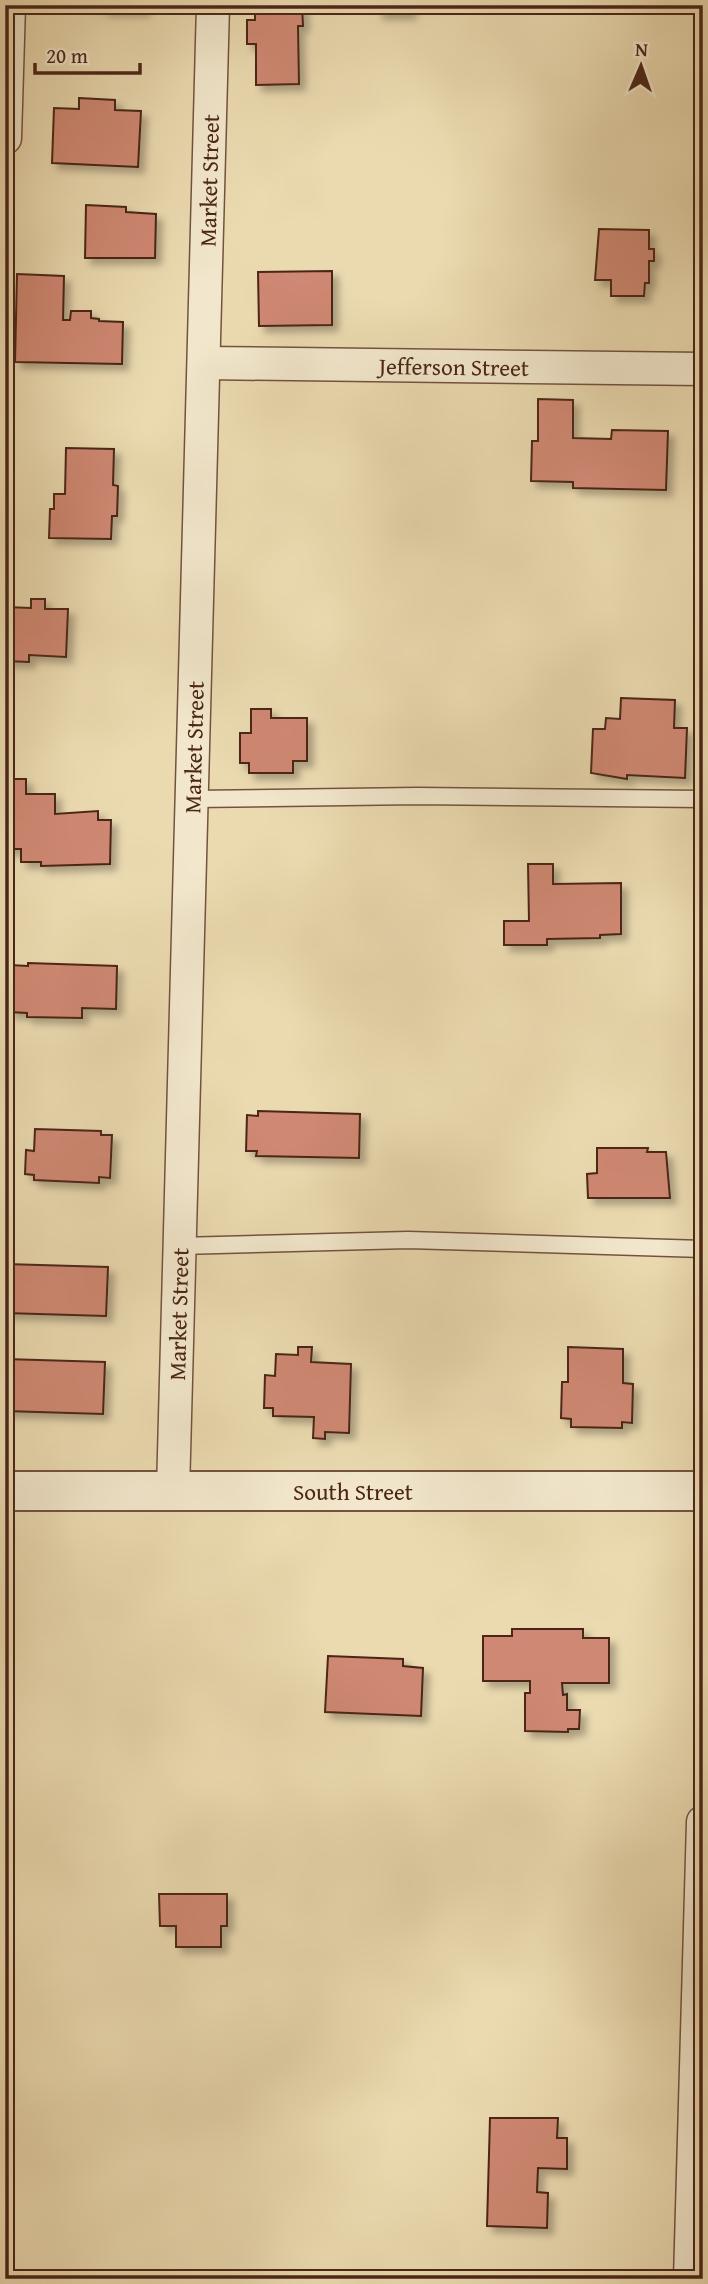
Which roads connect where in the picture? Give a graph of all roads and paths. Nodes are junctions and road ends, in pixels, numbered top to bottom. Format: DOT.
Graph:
graph roads {
  1 [pos="9,5"];
  2 [pos="214,5"];
  3 [pos="5,138"];
  4 [pos="204,363"];
  5 [pos="703,369"];
  6 [pos="192,799"];
  7 [pos="703,799"];
  8 [pos="180,1246"];
  9 [pos="703,1249"];
  10 [pos="5,1491"];
  11 [pos="173,1491"];
  12 [pos="703,1491"];
  13 [pos="703,1822"];
  14 [pos="690,2279"];
  1 -- 3 [label="street"];
  2 -- 4 [label="street, Market Street"];
  4 -- 5 [label="street, Jefferson Street"];
  4 -- 6 [label="street, Market Street"];
  6 -- 7 [label="lane"];
  6 -- 8 [label="street, Market Street"];
  8 -- 9 [label="lane"];
  8 -- 11 [label="street, Market Street"];
  10 -- 11 [label="street, South Street"];
  11 -- 12 [label="street, South Street"];
  13 -- 14 [label="street"];
}
